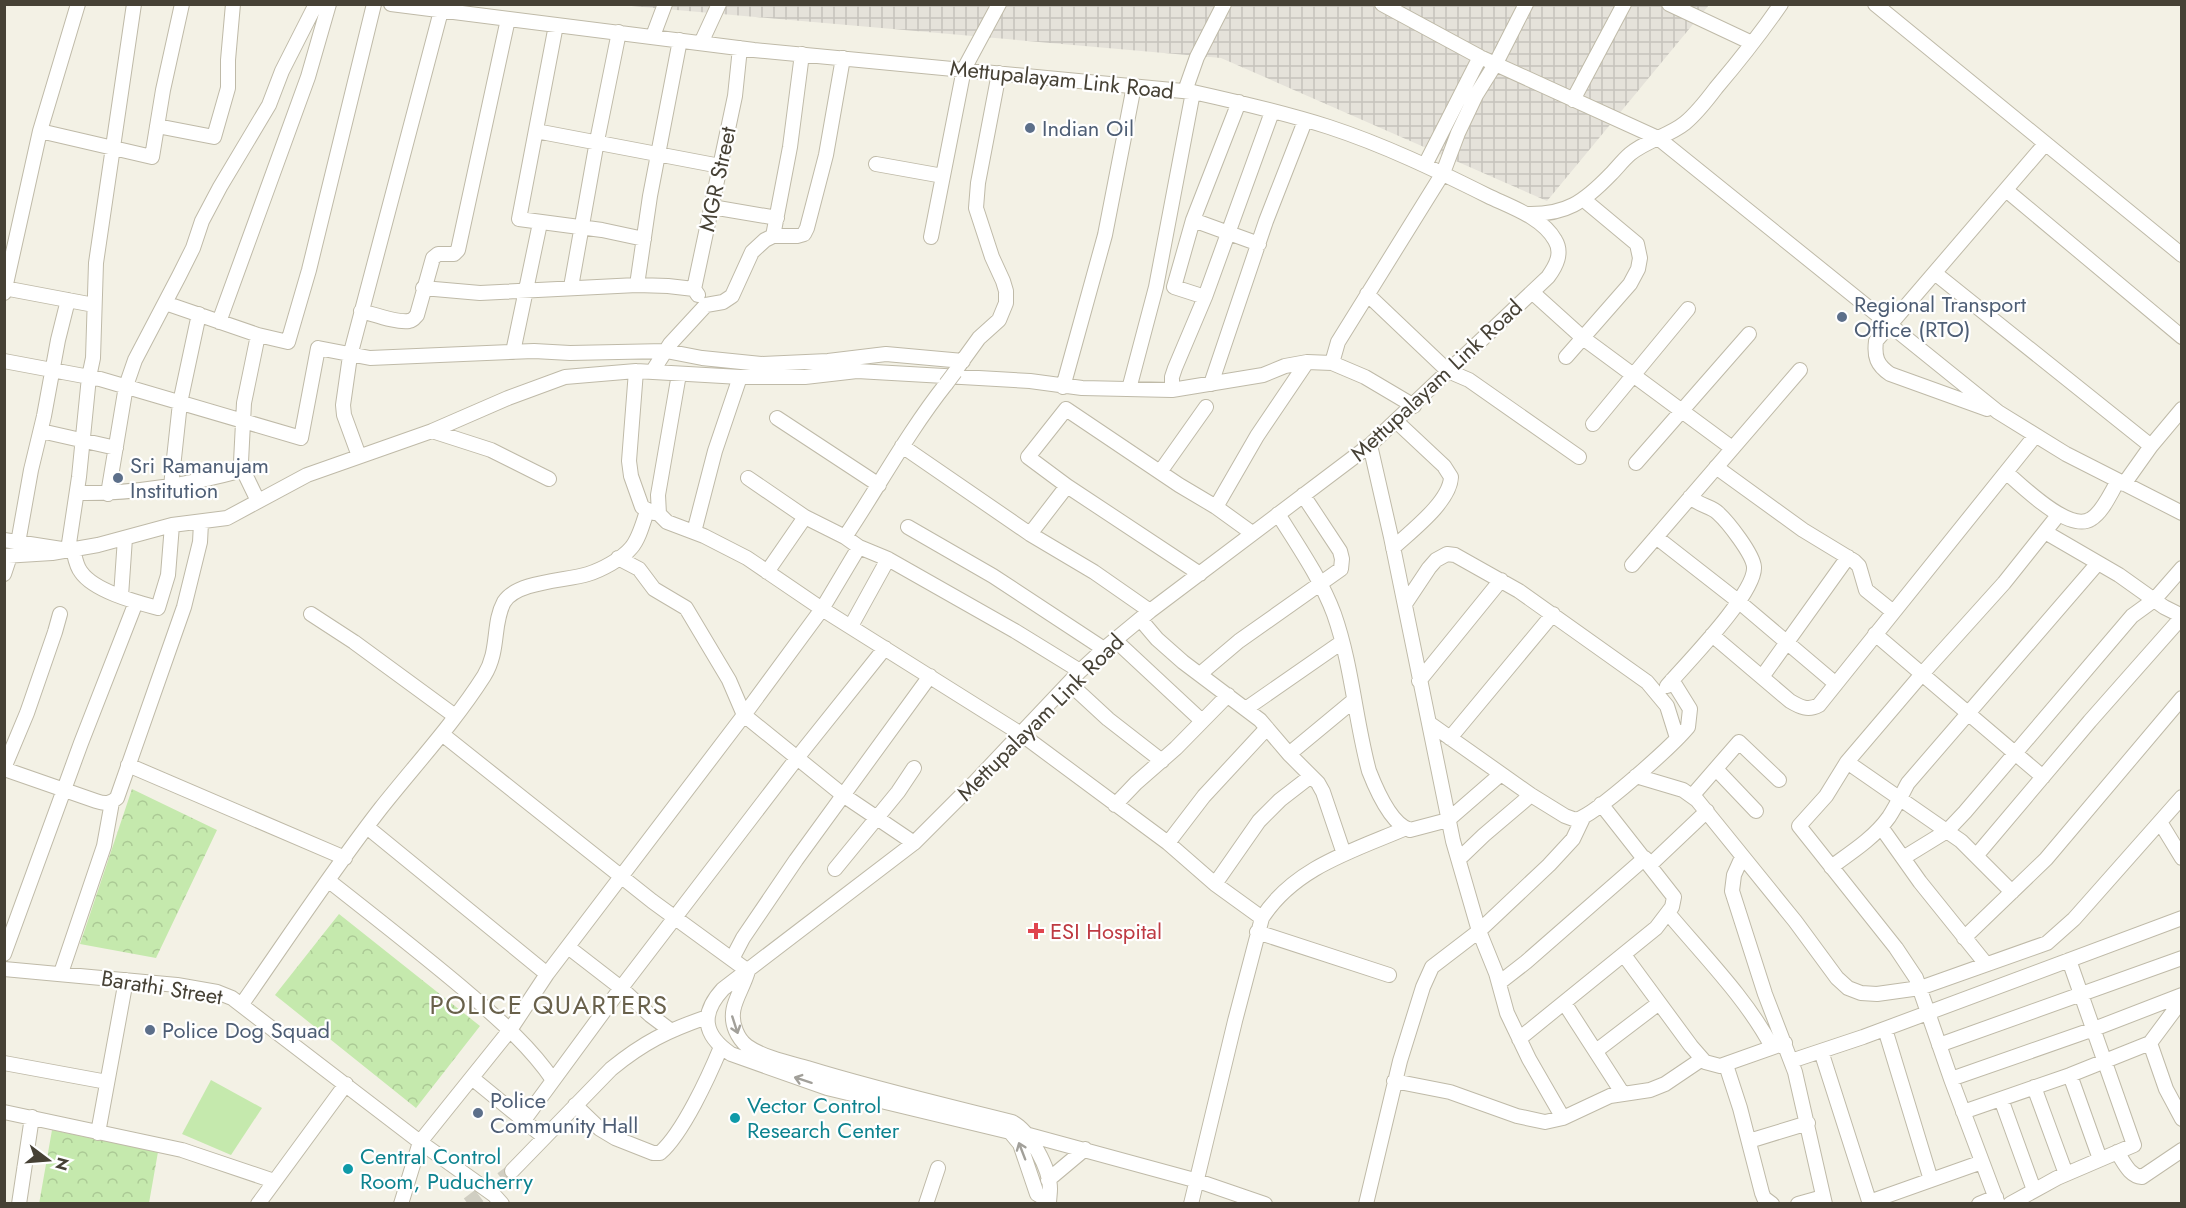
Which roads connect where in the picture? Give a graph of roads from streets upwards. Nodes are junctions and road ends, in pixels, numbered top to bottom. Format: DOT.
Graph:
graph roads {
  1 [pos="78,4"];
  2 [pos="134,4"];
  3 [pos="182,4"];
  4 [pos="233,4"];
  5 [pos="316,4"];
  6 [pos="329,4"];
  7 [pos="374,4"];
  8 [pos="391,4"];
  9 [pos="665,4"];
  10 [pos="719,4"];
  11 [pos="999,4"];
  12 [pos="1382,4"];
  13 [pos="1526,4"];
  14 [pos="1624,4"];
  15 [pos="1669,4"];
  16 [pos="1781,4"];
  17 [pos="1875,4"];
  18 [pos="1219,6"];
  19 [pos="441,10"];
  20 [pos="508,19"];
  21 [pos="556,25"];
  22 [pos="619,32"];
  23 [pos="653,36"];
  24 [pos="680,40"];
  25 [pos="701,43"];
  26 [pos="1752,43"];
  27 [pos="740,48"];
  28 [pos="802,54"];
  29 [pos="1480,57"];
  30 [pos="843,58"];
  31 [pos="1496,63"];
  32 [pos="964,69"];
  33 [pos="999,73"];
  34 [pos="1134,86"];
  35 [pos="1189,92"];
  36 [pos="1573,100"];
  37 [pos="1239,102"];
  38 [pos="1272,112"];
  39 [pos="1305,121"];
  40 [pos="157,126"];
  41 [pos="536,130"];
  42 [pos="40,131"];
  43 [pos="1658,138"];
  44 [pos="597,141"];
  45 [pos="2045,144"];
  46 [pos="113,148"];
  47 [pos="659,154"];
  48 [pos="876,164"];
  49 [pos="1425,165"];
  50 [pos="720,166"];
  51 [pos="1443,174"];
  52 [pos="943,176"];
  53 [pos="2007,190"];
  54 [pos="1583,199"];
  55 [pos="712,207"];
  56 [pos="1525,214"];
  57 [pos="777,218"];
  58 [pos="1193,220"];
  59 [pos="540,223"];
  60 [pos="581,227"];
  61 [pos="1227,231"];
  62 [pos="773,236"];
  63 [pos="931,237"];
  64 [pos="644,239"];
  65 [pos="1259,244"];
  66 [pos="2181,255"];
  67 [pos="1936,274"];
  68 [pos="637,285"];
  69 [pos="571,287"];
  70 [pos="423,288"];
  71 [pos="694,289"];
  72 [pos="5,290"];
  73 [pos="525,290"];
  74 [pos="1532,292"];
  75 [pos="1367,294"];
  76 [pos="1205,297"];
  77 [pos="68,300"];
  78 [pos="165,303"];
  79 [pos="94,305"];
  80 [pos="706,305"];
  81 [pos="1688,309"];
  82 [pos="361,310"];
  83 [pos="199,314"];
  84 [pos="219,322"];
  85 [pos="1889,325"];
  86 [pos="1749,334"];
  87 [pos="258,335"];
  88 [pos="2181,337"];
  89 [pos="1583,338"];
  90 [pos="666,351"];
  91 [pos="513,352"];
  92 [pos="350,356"];
  93 [pos="1566,357"];
  94 [pos="4,361"];
  95 [pos="1307,362"];
  96 [pos="1332,363"];
  97 [pos="959,366"];
  98 [pos="54,370"];
  99 [pos="1800,370"];
  100 [pos="636,371"];
  101 [pos="1448,371"];
  102 [pos="652,372"];
  103 [pos="679,374"];
  104 [pos="1633,374"];
  105 [pos="89,377"];
  106 [pos="740,377"];
  107 [pos="1211,384"];
  108 [pos="126,386"];
  109 [pos="1063,387"];
  110 [pos="1129,389"];
  111 [pos="1172,390"];
  112 [pos="180,403"];
  113 [pos="1414,406"];
  114 [pos="1206,407"];
  115 [pos="2181,409"];
  116 [pos="1682,410"];
  117 [pos="1998,412"];
  118 [pos="777,418"];
  119 [pos="243,422"];
  120 [pos="1396,422"];
  121 [pos="1593,424"];
  122 [pos="41,431"];
  123 [pos="432,431"];
  124 [pos="2035,436"];
  125 [pos="83,441"];
  126 [pos="1370,445"];
  127 [pos="902,446"];
  128 [pos="2151,446"];
  129 [pos="116,448"];
  130 [pos="1732,448"];
  131 [pos="359,456"];
  132 [pos="1579,457"];
  133 [pos="1636,463"];
  134 [pos="1716,467"];
  135 [pos="243,470"];
  136 [pos="1160,472"];
  137 [pos="2006,472"];
  138 [pos="748,478"];
  139 [pos="549,479"];
  140 [pos="2121,482"];
  141 [pos="879,485"];
  142 [pos="171,486"];
  143 [pos="1067,486"];
  144 [pos="77,494"];
  145 [pos="108,494"];
  146 [pos="1303,495"];
  147 [pos="1690,497"];
  148 [pos="258,501"];
  149 [pos="1216,507"];
  150 [pos="653,513"];
  151 [pos="2181,513"];
  152 [pos="1278,514"];
  153 [pos="2059,514"];
  154 [pos="805,517"];
  155 [pos="201,523"];
  156 [pos="172,525"];
  157 [pos="908,526"];
  158 [pos="694,532"];
  159 [pos="2045,532"];
  160 [pos="1252,533"];
  161 [pos="1030,534"];
  162 [pos="845,537"];
  163 [pos="1656,537"];
  164 [pos="125,538"];
  165 [pos="11,541"];
  166 [pos="859,547"];
  167 [pos="1393,548"];
  168 [pos="70,550"];
  169 [pos="7,556"];
  170 [pos="1848,557"];
  171 [pos="618,558"];
  172 [pos="888,559"];
  173 [pos="2098,563"];
  174 [pos="1632,565"];
  175 [pos="2181,568"];
  176 [pos="767,572"];
  177 [pos="4,574"];
  178 [pos="1200,574"];
  179 [pos="1501,580"];
  180 [pos="1320,584"];
  181 [pos="121,596"];
  182 [pos="2154,600"];
  183 [pos="1738,601"];
  184 [pos="136,602"];
  185 [pos="1405,604"];
  186 [pos="822,609"];
  187 [pos="1892,611"];
  188 [pos="60,614"];
  189 [pos="311,614"];
  190 [pos="1553,614"];
  191 [pos="1145,615"];
  192 [pos="2181,616"];
  193 [pos="851,626"];
  194 [pos="1875,634"];
  195 [pos="1712,635"];
  196 [pos="1788,641"];
  197 [pos="1342,642"];
  198 [pos="1110,645"];
  199 [pos="885,648"];
  200 [pos="1080,671"];
  201 [pos="1200,674"];
  202 [pos="1922,674"];
  203 [pos="930,676"];
  204 [pos="1762,677"];
  205 [pos="1672,680"];
  206 [pos="1419,681"];
  207 [pos="1069,683"];
  208 [pos="1836,684"];
  209 [pos="1659,694"];
  210 [pos="1228,695"];
  211 [pos="2181,698"];
  212 [pos="1353,701"];
  213 [pos="1247,708"];
  214 [pos="1968,712"];
  215 [pos="744,715"];
  216 [pos="455,716"];
  217 [pos="1202,721"];
  218 [pos="1429,723"];
  219 [pos="1267,728"];
  220 [pos="442,734"];
  221 [pos="1021,734"];
  222 [pos="1450,738"];
  223 [pos="1677,738"];
  224 [pos="1289,754"];
  225 [pos="2015,755"];
  226 [pos="797,758"];
  227 [pos="1162,760"];
  228 [pos="1847,762"];
  229 [pos="128,765"];
  230 [pos="914,768"];
  231 [pos="4,769"];
  232 [pos="1716,769"];
  233 [pos="1501,774"];
  234 [pos="1311,776"];
  235 [pos="1636,776"];
  236 [pos="2043,777"];
  237 [pos="1779,780"];
  238 [pos="64,789"];
  239 [pos="843,795"];
  240 [pos="1531,795"];
  241 [pos="1692,796"];
  242 [pos="2181,797"];
  243 [pos="1899,799"];
  244 [pos="112,802"];
  245 [pos="1601,804"];
  246 [pos="1115,805"];
  247 [pos="1707,811"];
  248 [pos="1756,811"];
  249 [pos="878,818"];
  250 [pos="1583,818"];
  251 [pos="1448,820"];
  252 [pos="2160,822"];
  253 [pos="367,827"];
  254 [pos="1881,827"];
  255 [pos="1404,829"];
  256 [pos="1947,831"];
  257 [pos="914,843"];
  258 [pos="1167,843"];
  259 [pos="1344,854"];
  260 [pos="1976,856"];
  261 [pos="1742,857"];
  262 [pos="345,858"];
  263 [pos="1903,858"];
  264 [pos="2181,858"];
  265 [pos="1459,860"];
  266 [pos="1647,861"];
  267 [pos="1832,867"];
  268 [pos="835,869"];
  269 [pos="622,877"];
  270 [pos="329,881"];
  271 [pos="1215,884"];
  272 [pos="2012,892"];
  273 [pos="1668,913"];
  274 [pos="675,917"];
  275 [pos="1262,918"];
  276 [pos="2181,918"];
  277 [pos="1479,931"];
  278 [pos="1257,932"];
  279 [pos="1964,938"];
  280 [pos="568,947"];
  281 [pos="4,954"];
  282 [pos="1624,954"];
  283 [pos="2181,958"];
  284 [pos="732,959"];
  285 [pos="2069,960"];
  286 [pos="1986,964"];
  287 [pos="4,969"];
  288 [pos="748,971"];
  289 [pos="61,973"];
  290 [pos="547,974"];
  291 [pos="1389,975"];
  292 [pos="126,980"];
  293 [pos="1499,983"];
  294 [pos="621,988"];
  295 [pos="1920,988"];
  296 [pos="2080,995"];
  297 [pos="2181,995"];
  298 [pos="2181,1000"];
  299 [pos="1659,1003"];
  300 [pos="242,1004"];
  301 [pos="1565,1004"];
  302 [pos="1928,1013"];
  303 [pos="707,1017"];
  304 [pos="1885,1029"];
  305 [pos="2094,1029"];
  306 [pos="510,1030"];
  307 [pos="670,1030"];
  308 [pos="1519,1039"];
  309 [pos="2150,1042"];
  310 [pos="1778,1045"];
  311 [pos="1939,1045"];
  312 [pos="721,1047"];
  313 [pos="1596,1051"];
  314 [pos="1821,1051"];
  315 [pos="1702,1059"];
  316 [pos="2103,1060"];
  317 [pos="1791,1061"];
  318 [pos="4,1063"];
  319 [pos="1726,1065"];
  320 [pos="2070,1074"];
  321 [pos="472,1078"];
  322 [pos="1951,1079"];
  323 [pos="554,1080"];
  324 [pos="1394,1081"];
  325 [pos="107,1082"];
  326 [pos="346,1084"];
  327 [pos="2034,1087"];
  328 [pos="1623,1094"];
  329 [pos="2001,1099"];
  330 [pos="575,1106"];
  331 [pos="4,1112"];
  332 [pos="1963,1112"];
  333 [pos="32,1117"];
  334 [pos="1563,1118"];
  335 [pos="2181,1119"];
  336 [pos="524,1120"];
  337 [pos="1808,1123"];
  338 [pos="98,1133"];
  339 [pos="1029,1135"];
  340 [pos="544,1137"];
  341 [pos="1749,1141"];
  342 [pos="420,1142"];
  343 [pos="1085,1149"];
  344 [pos="2181,1150"];
  345 [pos="2117,1152"];
  346 [pos="2100,1159"];
  347 [pos="1982,1162"];
  348 [pos="938,1168"];
  349 [pos="512,1171"];
  350 [pos="2066,1174"];
  351 [pos="274,1180"];
  352 [pos="1048,1180"];
  353 [pos="1931,1180"];
  354 [pos="1198,1181"];
  355 [pos="2029,1196"];
  356 [pos="1824,1200"];
  357 [pos="1997,1200"];
  358 [pos="1049,1202"];
  359 [pos="19,1203"];
  360 [pos="258,1203"];
  361 [pos="401,1203"];
  362 [pos="502,1203"];
  363 [pos="927,1203"];
  364 [pos="1191,1203"];
  365 [pos="1265,1203"];
  366 [pos="1366,1203"];
  367 [pos="1772,1203"];
  368 [pos="1798,1203"];
  369 [pos="1870,1203"];
  370 [pos="1978,1203"];
  371 [pos="2010,1203"];
  1 -- 42 [label="street"];
  2 -- 46 [label="street"];
  3 -- 40 [label="street"];
  4 -- 40 [label="street"];
  5 -- 78 [label="street"];
  6 -- 84 [label="street"];
  7 -- 87 [label="street"];
  8 -- 19 [label="street, Mettupalayam Link Road"];
  9 -- 23 [label="street"];
  10 -- 25 [label="street"];
  11 -- 32 [label="street"];
  12 -- 29 [label="street"];
  13 -- 31 [label="street"];
  14 -- 36 [label="street"];
  15 -- 26 [label="street"];
  16 -- 26 [label="street"];
  17 -- 45 [label="street"];
  18 -- 35 [label="street"];
  19 -- 20 [label="street, Mettupalayam Link Road"];
  19 -- 82 [label="street"];
  20 -- 21 [label="street, Mettupalayam Link Road"];
  20 -- 70 [label="street"];
  21 -- 22 [label="street, Mettupalayam Link Road"];
  21 -- 41 [label="street"];
  22 -- 23 [label="street, Mettupalayam Link Road"];
  22 -- 44 [label="street"];
  23 -- 24 [label="street, Mettupalayam Link Road"];
  24 -- 25 [label="street, Mettupalayam Link Road"];
  24 -- 47 [label="street"];
  25 -- 27 [label="street, Mettupalayam Link Road"];
  26 -- 43 [label="street"];
  27 -- 28 [label="street, Mettupalayam Link Road"];
  27 -- 50 [label="street, MGR Street"];
  28 -- 30 [label="street, Mettupalayam Link Road"];
  28 -- 57 [label="street"];
  29 -- 31 [label="street"];
  29 -- 49 [label="street"];
  30 -- 32 [label="street, Mettupalayam Link Road"];
  30 -- 62 [label="street"];
  31 -- 36 [label="street"];
  31 -- 51 [label="street"];
  32 -- 33 [label="street, Mettupalayam Link Road"];
  32 -- 52 [label="street"];
  33 -- 34 [label="street, Mettupalayam Link Road"];
  33 -- 97 [label="street"];
  34 -- 35 [label="street, Mettupalayam Link Road"];
  34 -- 109 [label="street"];
  35 -- 37 [label="street, Mettupalayam Link Road"];
  35 -- 110 [label="street"];
  36 -- 43 [label="street"];
  37 -- 38 [label="street, Mettupalayam Link Road"];
  37 -- 58 [label="street"];
  38 -- 39 [label="street, Mettupalayam Link Road"];
  38 -- 61 [label="street"];
  39 -- 49 [label="street, Mettupalayam Link Road"];
  39 -- 65 [label="street"];
  40 -- 46 [label="street"];
  41 -- 44 [label="street"];
  41 -- 59 [label="street"];
  42 -- 46 [label="street"];
  42 -- 72 [label="street"];
  43 -- 54 [label="street"];
  43 -- 85 [label="street"];
  44 -- 47 [label="street"];
  44 -- 60 [label="street"];
  45 -- 53 [label="street"];
  45 -- 66 [label="street"];
  46 -- 79 [label="street"];
  47 -- 50 [label="street"];
  47 -- 64 [label="street"];
  48 -- 52 [label="street"];
  49 -- 51 [label="street, Mettupalayam Link Road"];
  50 -- 55 [label="street, MGR Street"];
  51 -- 56 [label="street, Mettupalayam Link Road"];
  51 -- 75 [label="street"];
  52 -- 63 [label="street"];
  53 -- 67 [label="street"];
  53 -- 88 [label="street"];
  54 -- 56 [label="street"];
  54 -- 89 [label="street"];
  55 -- 57 [label="street"];
  55 -- 71 [label="street, MGR Street"];
  56 -- 74 [label="street, Mettupalayam Link Road"];
  57 -- 62 [label="street"];
  58 -- 61 [label="street"];
  58 -- 76 [label="street"];
  59 -- 60 [label="street"];
  59 -- 73 [label="street"];
  60 -- 64 [label="street"];
  60 -- 69 [label="street"];
  61 -- 65 [label="street"];
  61 -- 76 [label="street"];
  62 -- 80 [label="street"];
  64 -- 68 [label="street"];
  65 -- 107 [label="street"];
  67 -- 85 [label="street"];
  67 -- 128 [label="street"];
  68 -- 69 [label="street"];
  68 -- 71 [label="street"];
  69 -- 73 [label="street"];
  70 -- 73 [label="street"];
  70 -- 82 [label="street"];
  71 -- 80 [label="street"];
  72 -- 77 [label="street"];
  73 -- 91 [label="street"];
  74 -- 89 [label="street"];
  74 -- 101 [label="street, Mettupalayam Link Road"];
  75 -- 96 [label="street"];
  75 -- 101 [label="street"];
  76 -- 111 [label="street"];
  77 -- 79 [label="street"];
  77 -- 98 [label="street"];
  78 -- 83 [label="street"];
  78 -- 108 [label="street"];
  79 -- 105 [label="street"];
  80 -- 90 [label="street"];
  81 -- 104 [label="street"];
  82 -- 92 [label="street"];
  83 -- 84 [label="street"];
  83 -- 112 [label="street"];
  84 -- 87 [label="street"];
  85 -- 117 [label="street"];
  85 -- 117 [label="street"];
  86 -- 116 [label="street"];
  87 -- 119 [label="street"];
  89 -- 93 [label="street"];
  89 -- 104 [label="street"];
  90 -- 91 [label="street"];
  90 -- 97 [label="street"];
  90 -- 102 [label="street"];
  91 -- 92 [label="street"];
  92 -- 119 [label="street"];
  92 -- 131 [label="street"];
  94 -- 98 [label="street"];
  95 -- 96 [label="street"];
  95 -- 107 [label="street"];
  95 -- 149 [label="street"];
  96 -- 113 [label="street"];
  97 -- 127 [label="street, bridge"];
  98 -- 105 [label="street"];
  98 -- 122 [label="street"];
  99 -- 130 [label="street"];
  100 -- 102 [label="street"];
  100 -- 123 [label="street"];
  100 -- 150 [label="street"];
  101 -- 113 [label="street, Mettupalayam Link Road"];
  101 -- 132 [label="street"];
  102 -- 103 [label="street"];
  103 -- 106 [label="street"];
  103 -- 150 [label="street"];
  104 -- 116 [label="street"];
  104 -- 121 [label="street"];
  105 -- 108 [label="street"];
  105 -- 125 [label="street"];
  106 -- 109 [label="street"];
  106 -- 158 [label="street"];
  107 -- 111 [label="street"];
  108 -- 112 [label="street"];
  108 -- 129 [label="street"];
  109 -- 110 [label="street"];
  110 -- 111 [label="street"];
  112 -- 119 [label="street"];
  112 -- 142 [label="street"];
  113 -- 120 [label="street, Mettupalayam Link Road"];
  114 -- 136 [label="street"];
  115 -- 128 [label="street"];
  116 -- 130 [label="street"];
  116 -- 133 [label="street"];
  117 -- 124 [label="street"];
  118 -- 141 [label="street"];
  119 -- 135 [label="street"];
  120 -- 126 [label="street, Mettupalayam Link Road"];
  120 -- 167 [label="street"];
  122 -- 125 [label="street"];
  122 -- 165 [label="street"];
  123 -- 131 [label="street"];
  123 -- 139 [label="street"];
  124 -- 137 [label="street"];
  124 -- 140 [label="street"];
  125 -- 129 [label="street"];
  125 -- 144 [label="street"];
  126 -- 146 [label="street, Mettupalayam Link Road"];
  126 -- 167 [label="street"];
  127 -- 141 [label="street"];
  127 -- 161 [label="street"];
  128 -- 140 [label="street"];
  129 -- 145 [label="street"];
  130 -- 134 [label="street"];
  131 -- 148 [label="street"];
  134 -- 147 [label="street"];
  134 -- 170 [label="street"];
  135 -- 142 [label="street"];
  135 -- 148 [label="street"];
  136 -- 143 [label="street"];
  136 -- 149 [label="street"];
  137 -- 153 [label="street"];
  137 -- 187 [label="street"];
  138 -- 154 [label="street"];
  140 -- 151 [label="street"];
  140 -- 153 [label="street"];
  141 -- 162 [label="street"];
  142 -- 145 [label="street"];
  143 -- 161 [label="street"];
  143 -- 178 [label="street"];
  144 -- 145 [label="street"];
  144 -- 168 [label="street"];
  146 -- 152 [label="street, Mettupalayam Link Road"];
  146 -- 180 [label="street"];
  147 -- 163 [label="street"];
  147 -- 183 [label="street"];
  148 -- 155 [label="street"];
  149 -- 160 [label="street"];
  150 -- 158 [label="street"];
  150 -- 171 [label="street"];
  152 -- 160 [label="street, Mettupalayam Link Road"];
  152 -- 180 [label="street"];
  153 -- 159 [label="street"];
  154 -- 162 [label="street"];
  154 -- 176 [label="street"];
  155 -- 156 [label="street"];
  155 -- 229 [label="street"];
  156 -- 164 [label="street"];
  156 -- 184 [label="street"];
  157 -- 198 [label="street"];
  158 -- 176 [label="street"];
  159 -- 173 [label="street"];
  159 -- 202 [label="street"];
  160 -- 178 [label="street, Mettupalayam Link Road"];
  161 -- 191 [label="street"];
  162 -- 166 [label="street"];
  163 -- 174 [label="street"];
  163 -- 183 [label="street"];
  164 -- 168 [label="street"];
  164 -- 181 [label="street"];
  165 -- 168 [label="street"];
  166 -- 172 [label="street"];
  166 -- 186 [label="street"];
  167 -- 185 [label="street"];
  168 -- 169 [label="street"];
  168 -- 181 [label="street"];
  169 -- 177 [label="street"];
  170 -- 187 [label="street"];
  170 -- 196 [label="street"];
  171 -- 215 [label="street"];
  171 -- 216 [label="street"];
  172 -- 193 [label="street"];
  172 -- 200 [label="street"];
  173 -- 182 [label="street"];
  173 -- 214 [label="street"];
  175 -- 182 [label="street"];
  176 -- 186 [label="street"];
  178 -- 191 [label="street, Mettupalayam Link Road"];
  179 -- 185 [label="street"];
  179 -- 190 [label="street"];
  179 -- 206 [label="street"];
  180 -- 197 [label="street"];
  180 -- 201 [label="street"];
  181 -- 184 [label="street"];
  182 -- 192 [label="street"];
  182 -- 225 [label="street"];
  183 -- 195 [label="street"];
  183 -- 196 [label="street"];
  184 -- 238 [label="street"];
  185 -- 206 [label="street"];
  186 -- 193 [label="street"];
  186 -- 215 [label="street"];
  187 -- 194 [label="street"];
  188 -- 231 [label="street"];
  189 -- 216 [label="street"];
  190 -- 209 [label="street"];
  190 -- 222 [label="street"];
  191 -- 198 [label="street, Mettupalayam Link Road"];
  191 -- 201 [label="street"];
  192 -- 236 [label="street"];
  193 -- 199 [label="street"];
  194 -- 202 [label="street"];
  194 -- 208 [label="street"];
  195 -- 204 [label="street"];
  195 -- 205 [label="street"];
  196 -- 204 [label="street"];
  196 -- 208 [label="street"];
  197 -- 212 [label="street"];
  197 -- 213 [label="street"];
  198 -- 200 [label="street, Mettupalayam Link Road"];
  198 -- 217 [label="street"];
  199 -- 203 [label="street"];
  199 -- 226 [label="street"];
  200 -- 207 [label="street, Mettupalayam Link Road"];
  201 -- 210 [label="street"];
  202 -- 214 [label="street"];
  202 -- 228 [label="street"];
  203 -- 221 [label="street"];
  203 -- 239 [label="street"];
  204 -- 208 [label="street"];
  205 -- 209 [label="street"];
  205 -- 223 [label="street"];
  206 -- 218 [label="street"];
  207 -- 221 [label="street, Mettupalayam Link Road"];
  207 -- 227 [label="street"];
  209 -- 223 [label="street"];
  210 -- 213 [label="street"];
  210 -- 217 [label="street"];
  211 -- 272 [label="street"];
  212 -- 224 [label="street"];
  212 -- 255 [label="street"];
  213 -- 219 [label="street"];
  214 -- 225 [label="street"];
  214 -- 243 [label="street"];
  215 -- 226 [label="street"];
  215 -- 269 [label="street"];
  216 -- 220 [label="street"];
  217 -- 227 [label="street"];
  218 -- 222 [label="street"];
  218 -- 251 [label="street"];
  219 -- 224 [label="street"];
  219 -- 258 [label="street"];
  220 -- 253 [label="street"];
  220 -- 269 [label="street"];
  221 -- 246 [label="street"];
  221 -- 257 [label="street, Mettupalayam Link Road"];
  222 -- 233 [label="street"];
  223 -- 235 [label="street"];
  224 -- 234 [label="street"];
  225 -- 236 [label="street"];
  225 -- 256 [label="street"];
  226 -- 239 [label="street"];
  226 -- 274 [label="street"];
  227 -- 246 [label="street"];
  228 -- 243 [label="street"];
  228 -- 267 [label="street"];
  229 -- 244 [label="street"];
  229 -- 262 [label="street"];
  230 -- 249 [label="street"];
  231 -- 238 [label="street"];
  232 -- 237 [label="street"];
  232 -- 241 [label="street"];
  232 -- 248 [label="street"];
  233 -- 240 [label="street"];
  233 -- 251 [label="street"];
  234 -- 259 [label="street"];
  234 -- 271 [label="street"];
  235 -- 241 [label="street"];
  235 -- 245 [label="street"];
  236 -- 260 [label="street"];
  238 -- 244 [label="street"];
  238 -- 281 [label="street"];
  239 -- 249 [label="street"];
  239 -- 284 [label="street"];
  240 -- 250 [label="street"];
  240 -- 265 [label="street"];
  241 -- 247 [label="street"];
  242 -- 252 [label="street"];
  243 -- 254 [label="street"];
  243 -- 256 [label="street"];
  244 -- 289 [label="street"];
  245 -- 250 [label="street"];
  245 -- 266 [label="street"];
  246 -- 258 [label="street"];
  247 -- 261 [label="street"];
  247 -- 266 [label="street"];
  249 -- 257 [label="street"];
  249 -- 268 [label="street"];
  250 -- 277 [label="street"];
  251 -- 255 [label="street"];
  251 -- 265 [label="street"];
  252 -- 264 [label="street"];
  252 -- 286 [label="street"];
  253 -- 262 [label="street"];
  253 -- 290 [label="street"];
  254 -- 263 [label="street"];
  254 -- 267 [label="street"];
  255 -- 259 [label="street"];
  256 -- 260 [label="street"];
  256 -- 263 [label="street"];
  257 -- 288 [label="street, Mettupalayam Link Road"];
  258 -- 271 [label="street"];
  259 -- 275 [label="street"];
  260 -- 272 [label="street"];
  261 -- 295 [label="street"];
  261 -- 310 [label="street"];
  262 -- 270 [label="street"];
  263 -- 279 [label="street"];
  265 -- 277 [label="street"];
  266 -- 273 [label="street"];
  266 -- 293 [label="street"];
  267 -- 295 [label="street"];
  269 -- 274 [label="street"];
  269 -- 280 [label="street"];
  270 -- 300 [label="street"];
  270 -- 306 [label="street"];
  271 -- 275 [label="street"];
  272 -- 279 [label="street"];
  273 -- 282 [label="street"];
  273 -- 310 [label="street"];
  274 -- 284 [label="street"];
  274 -- 294 [label="street"];
  275 -- 278 [label="street"];
  276 -- 285 [label="street"];
  277 -- 293 [label="street"];
  277 -- 324 [label="street"];
  278 -- 291 [label="street"];
  278 -- 354 [label="street"];
  279 -- 286 [label="street"];
  280 -- 290 [label="street"];
  280 -- 294 [label="street"];
  282 -- 299 [label="street"];
  282 -- 301 [label="street"];
  283 -- 296 [label="street"];
  284 -- 288 [label="street"];
  285 -- 296 [label="street"];
  285 -- 302 [label="street"];
  286 -- 295 [label="street"];
  287 -- 289 [label="street, Barathi Street"];
  288 -- 303 [label="street, Mettupalayam Link Road"];
  288 -- 339 [label="street, one-way"];
  289 -- 292 [label="street, Barathi Street"];
  290 -- 306 [label="street"];
  292 -- 300 [label="street, Barathi Street"];
  292 -- 325 [label="street"];
  293 -- 308 [label="street"];
  294 -- 307 [label="street"];
  294 -- 323 [label="street"];
  295 -- 302 [label="street"];
  296 -- 305 [label="street"];
  296 -- 311 [label="street"];
  297 -- 305 [label="street"];
  298 -- 309 [label="street"];
  299 -- 313 [label="street"];
  299 -- 315 [label="street"];
  300 -- 326 [label="street, Barathi Street"];
  301 -- 308 [label="street"];
  301 -- 313 [label="street"];
  302 -- 304 [label="street"];
  302 -- 311 [label="street"];
  303 -- 307 [label="street"];
  303 -- 312 [label="street"];
  304 -- 314 [label="street"];
  304 -- 353 [label="street"];
  305 -- 316 [label="street"];
  305 -- 322 [label="street"];
  306 -- 321 [label="street"];
  306 -- 323 [label="street"];
  307 -- 330 [label="street"];
  308 -- 334 [label="street"];
  309 -- 316 [label="street"];
  309 -- 335 [label="street"];
  310 -- 317 [label="street"];
  310 -- 319 [label="street"];
  311 -- 322 [label="street"];
  312 -- 330 [label="street"];
  358 -- 312 [label="street, one-way"];
  313 -- 328 [label="street"];
  314 -- 317 [label="street"];
  314 -- 369 [label="street"];
  315 -- 319 [label="street"];
  315 -- 328 [label="street"];
  316 -- 320 [label="street"];
  316 -- 345 [label="street"];
  317 -- 337 [label="street"];
  318 -- 325 [label="street"];
  319 -- 341 [label="street"];
  320 -- 327 [label="street"];
  320 -- 346 [label="street"];
  321 -- 336 [label="street"];
  321 -- 342 [label="street"];
  322 -- 332 [label="street"];
  323 -- 336 [label="street"];
  324 -- 334 [label="street"];
  324 -- 366 [label="street"];
  325 -- 338 [label="street"];
  326 -- 342 [label="street, Barathi Street"];
  326 -- 351 [label="street"];
  327 -- 329 [label="street"];
  327 -- 350 [label="street"];
  328 -- 334 [label="street"];
  329 -- 332 [label="street"];
  329 -- 355 [label="street"];
  330 -- 340 [label="street"];
  331 -- 333 [label="street"];
  332 -- 347 [label="street"];
  333 -- 338 [label="street"];
  333 -- 359 [label="street"];
  336 -- 340 [label="street"];
  337 -- 341 [label="street"];
  337 -- 356 [label="street"];
  338 -- 351 [label="street"];
  339 -- 343 [label="street"];
  339 -- 352 [label="street"];
  340 -- 349 [label="street"];
  341 -- 367 [label="street"];
  342 -- 361 [label="street"];
  342 -- 362 [label="street, Barathi Street"];
  343 -- 352 [label="street"];
  343 -- 354 [label="street"];
  344 -- 345 [label="street"];
  345 -- 346 [label="street"];
  346 -- 350 [label="street"];
  347 -- 353 [label="street"];
  347 -- 357 [label="street"];
  348 -- 363 [label="street"];
  350 -- 355 [label="street"];
  351 -- 360 [label="street"];
  352 -- 358 [label="street"];
  353 -- 369 [label="street"];
  354 -- 364 [label="street"];
  354 -- 365 [label="street"];
  355 -- 371 [label="street"];
  356 -- 368 [label="street"];
  357 -- 370 [label="street"];
}
